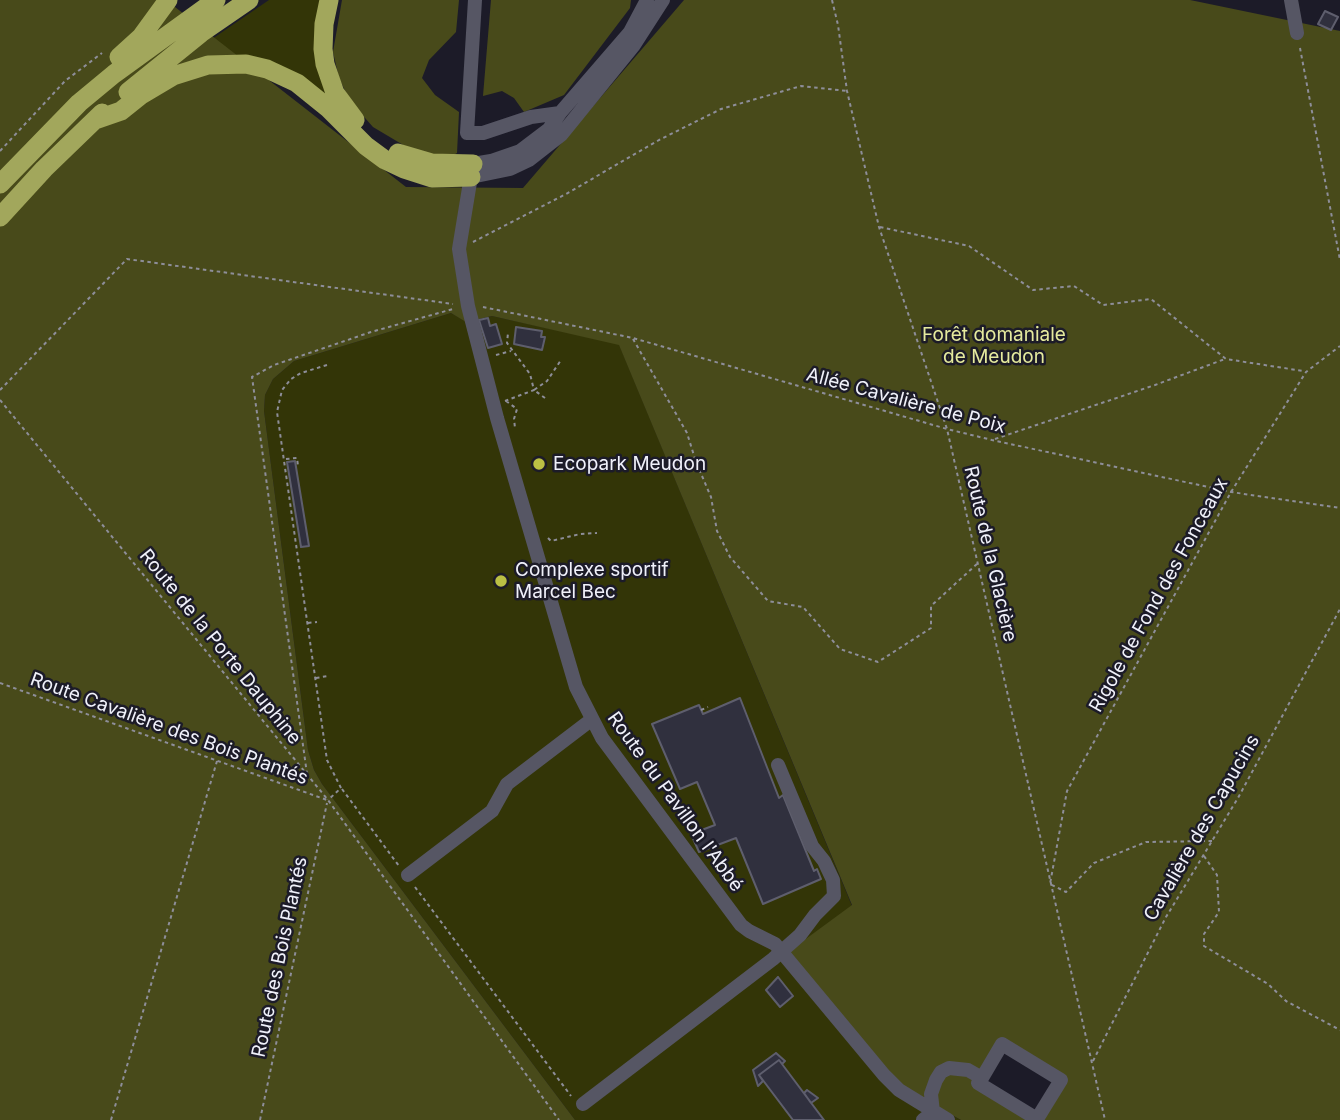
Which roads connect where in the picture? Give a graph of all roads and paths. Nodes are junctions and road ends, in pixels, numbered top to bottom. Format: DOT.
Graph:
graph roads {
  1 [pos="168,0"];
  2 [pos="216,0"];
  3 [pos="249,0"];
  4 [pos="329,0"];
  5 [pos="475,0"];
  6 [pos="647,0"];
  7 [pos="663,0"];
  8 [pos="832,0"];
  9 [pos="1291,0"];
  10 [pos="1297,33"];
  11 [pos="104,52"];
  12 [pos="847,92"];
  13 [pos="79,103"];
  14 [pos="559,113"];
  15 [pos="95,120"];
  16 [pos="0,152"];
  17 [pos="472,170"];
  18 [pos="0,184"];
  19 [pos="0,217"];
  20 [pos="879,227"];
  21 [pos="459,249"];
  22 [pos="1340,260"];
  23 [pos="468,306"];
  24 [pos="508,333"];
  25 [pos="633,338"];
  26 [pos="1340,346"];
  27 [pos="512,351"];
  28 [pos="496,355"];
  29 [pos="1226,359"];
  30 [pos="561,360"];
  31 [pos="327,365"];
  32 [pos="1306,372"];
  33 [pos="0,390"];
  34 [pos="534,390"];
  35 [pos="545,398"];
  36 [pos="0,400"];
  37 [pos="515,429"];
  38 [pos="947,429"];
  39 [pos="992,440"];
  40 [pos="284,459"];
  41 [pos="298,466"];
  42 [pos="1231,492"];
  43 [pos="1340,508"];
  44 [pos="597,533"];
  45 [pos="545,536"];
  46 [pos="978,563"];
  47 [pos="1340,609"];
  48 [pos="317,622"];
  49 [pos="308,623"];
  50 [pos="328,676"];
  51 [pos="316,678"];
  52 [pos="0,683"];
  53 [pos="708,707"];
  54 [pos="701,710"];
  55 [pos="591,720"];
  56 [pos="217,761"];
  57 [pos="778,765"];
  58 [pos="307,775"];
  59 [pos="341,788"];
  60 [pos="328,800"];
  61 [pos="1212,841"];
  62 [pos="1203,856"];
  63 [pos="407,875"];
  64 [pos="1050,884"];
  65 [pos="781,951"];
  66 [pos="1340,1030"];
  67 [pos="1092,1062"];
  68 [pos="982,1078"];
  69 [pos="577,1099"];
  70 [pos="928,1116"];
  71 [pos="111,1120"];
  72 [pos="260,1120"];
  73 [pos="559,1120"];
  74 [pos="948,1120"];
  75 [pos="1105,1120"];
  1 -- 13 [label="highway"];
  2 -- 13 [label="highway"];
  3 -- 15 [label="highway"];
  4 -- 17 [label="highway"];
  5 -- 14 [label="street"];
  6 -- 14 [label="street"];
  7 -- 17 [label="street"];
  8 -- 12 [label="path, Route de la Glacière"];
  9 -- 10 [label="street"];
  10 -- 22 [label="path"];
  11 -- 16 [label="path"];
  12 -- 20 [label="path, Route de la Glacière"];
  12 -- 21 [label="path"];
  13 -- 18 [label="highway"];
  14 -- 17 [label="street"];
  15 -- 17 [label="highway"];
  15 -- 19 [label="highway"];
  17 -- 21 [label="street, Route du Pavillon l'Abbé"];
  20 -- 29 [label="path"];
  20 -- 38 [label="path, Route de la Glacière"];
  21 -- 23 [label="street, Route du Pavillon l'Abbé"];
  23 -- 25 [label="path, Allée Cavalière de Poix"];
  23 -- 33 [label="path, Allée Cavalière de Poix"];
  23 -- 55 [label="street, Route du Pavillon l'Abbé"];
  23 -- 58 [label="path"];
  24 -- 27 [label="path"];
  25 -- 38 [label="path, Allée Cavalière de Poix"];
  25 -- 46 [label="path"];
  26 -- 32 [label="path, Rigole de Fond des Fonceaux"];
  27 -- 28 [label="path"];
  27 -- 34 [label="path"];
  29 -- 32 [label="path"];
  29 -- 39 [label="path"];
  30 -- 34 [label="path"];
  31 -- 40 [label="path"];
  32 -- 42 [label="path, Rigole de Fond des Fonceaux"];
  34 -- 35 [label="path"];
  34 -- 37 [label="path"];
  36 -- 58 [label="path, Route de la Porte Dauphine"];
  38 -- 39 [label="path, Allée Cavalière de Poix"];
  38 -- 46 [label="path, Route de la Glacière"];
  39 -- 42 [label="path, Allée Cavalière de Poix"];
  40 -- 41 [label="path"];
  40 -- 49 [label="path"];
  42 -- 43 [label="path, Allée Cavalière de Poix"];
  42 -- 64 [label="path, Rigole de Fond des Fonceaux"];
  44 -- 45 [label="path"];
  46 -- 64 [label="path, Route de la Glacière"];
  47 -- 61 [label="path, Cavalière des Capucins"];
  48 -- 49 [label="path"];
  49 -- 51 [label="path"];
  50 -- 51 [label="path"];
  51 -- 59 [label="path"];
  52 -- 56 [label="path, Route Cavalière des Bois Plantés"];
  53 -- 54 [label="path"];
  55 -- 63 [label="street"];
  55 -- 65 [label="street, Route du Pavillon l'Abbé"];
  56 -- 60 [label="path, Route Cavalière des Bois Plantés"];
  56 -- 71 [label="path"];
  57 -- 65 [label="street"];
  58 -- 60 [label="path, Route de la Porte Dauphine"];
  59 -- 60 [label="path"];
  59 -- 63 [label="path"];
  60 -- 72 [label="path, Route des Bois Plantés"];
  60 -- 73 [label="path, Route de la Porte Dauphine"];
  61 -- 62 [label="path, Cavalière des Capucins"];
  61 -- 64 [label="path"];
  62 -- 66 [label="path"];
  62 -- 67 [label="path, Cavalière des Capucins"];
  63 -- 69 [label="path"];
  64 -- 67 [label="path, Route de la Glacière"];
  65 -- 69 [label="street"];
  65 -- 70 [label="street, Route du Pavillon l'Abbé"];
  67 -- 75 [label="path, Route de la Glacière"];
  68 -- 68 [label="street"];
  68 -- 70 [label="street"];
  70 -- 74 [label="street, Route du Pavillon l'Abbé"];
}
